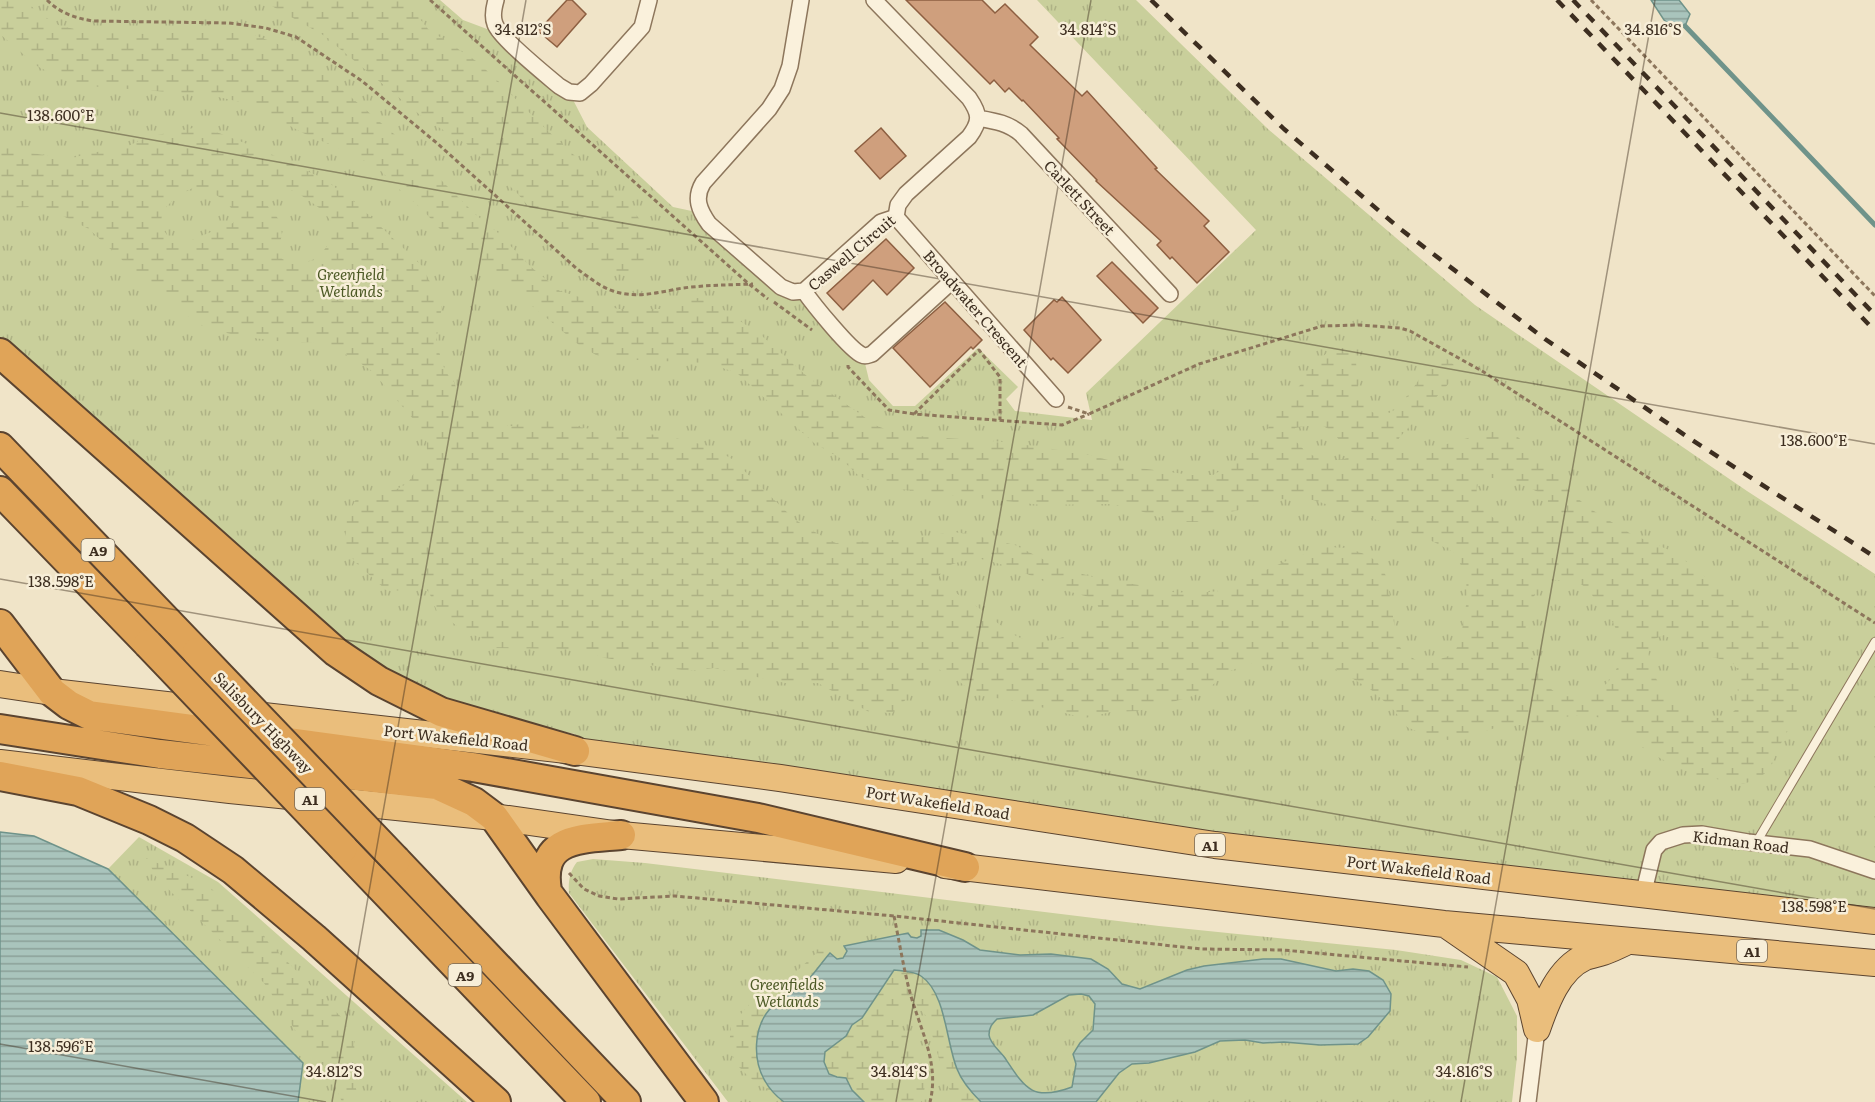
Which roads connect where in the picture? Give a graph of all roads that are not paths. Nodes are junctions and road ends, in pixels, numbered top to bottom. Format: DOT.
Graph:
graph roads {
  1 [pos="496,0"];
  2 [pos="650,0"];
  3 [pos="801,0"];
  4 [pos="874,0"];
  5 [pos="978,118"];
  6 [pos="896,217"];
  7 [pos="952,281"];
  8 [pos="804,291"];
  9 [pos="1170,294"];
  10 [pos="0,353"];
  11 [pos="1056,399"];
  12 [pos="0,447"];
  13 [pos="0,491"];
  14 [pos="0,624"];
  15 [pos="1875,642"];
  16 [pos="0,684"];
  17 [pos="52,692"];
  18 [pos="0,729"];
  19 [pos="575,751"];
  20 [pos="0,763"];
  21 [pos="0,776"];
  22 [pos="494,817"];
  23 [pos="621,835"];
  24 [pos="1756,843"];
  25 [pos="965,867"];
  26 [pos="1875,871"];
  27 [pos="556,880"];
  28 [pos="1643,895"];
  29 [pos="1875,921"];
  30 [pos="1444,924"];
  31 [pos="1630,940"];
  32 [pos="1875,963"];
  33 [pos="1537,1029"];
  34 [pos="496,1102"];
  35 [pos="586,1102"];
  36 [pos="626,1102"];
  37 [pos="704,1102"];
  38 [pos="1528,1102"];
  1 -- 2 [label="street"];
  3 -- 8 [label="street, Caswell Circuit"];
  4 -- 5 [label="street"];
  5 -- 6 [label="street, Caswell Circuit"];
  5 -- 9 [label="street, Carlett Street"];
  6 -- 7 [label="street, Broadwater Crescent"];
  6 -- 8 [label="street, Caswell Circuit"];
  7 -- 8 [label="street"];
  7 -- 11 [label="street, Broadwater Crescent"];
  10 -- 19 [label="highway"];
  12 -- 36 [label="highway, Salisbury Highway / A9, bridge"];
  13 -- 35 [label="highway, Salisbury Highway / A9, bridge"];
  14 -- 17 [label="highway"];
  15 -- 24 [label="lane"];
  16 -- 17 [label="highway, Port Wakefield Road / A1"];
  17 -- 19 [label="highway, Port Wakefield Road / A1"];
  17 -- 25 [label="highway"];
  18 -- 22 [label="highway"];
  19 -- 28 [label="highway, Port Wakefield Road / A1"];
  20 -- 22 [label="highway, A1"];
  21 -- 34 [label="highway"];
  22 -- 23 [label="highway, A1"];
  22 -- 27 [label="highway"];
  23 -- 25 [label="highway, A1"];
  23 -- 27 [label="highway"];
  24 -- 26 [label="street, Kidman Road"];
  24 -- 28 [label="street, Kidman Road"];
  25 -- 30 [label="highway, A1"];
  27 -- 37 [label="highway"];
  28 -- 29 [label="highway, Port Wakefield Road / A1"];
  30 -- 31 [label="highway, A1"];
  30 -- 33 [label="highway"];
  31 -- 32 [label="highway, A1"];
  31 -- 33 [label="highway"];
  33 -- 38 [label="street"];
}
